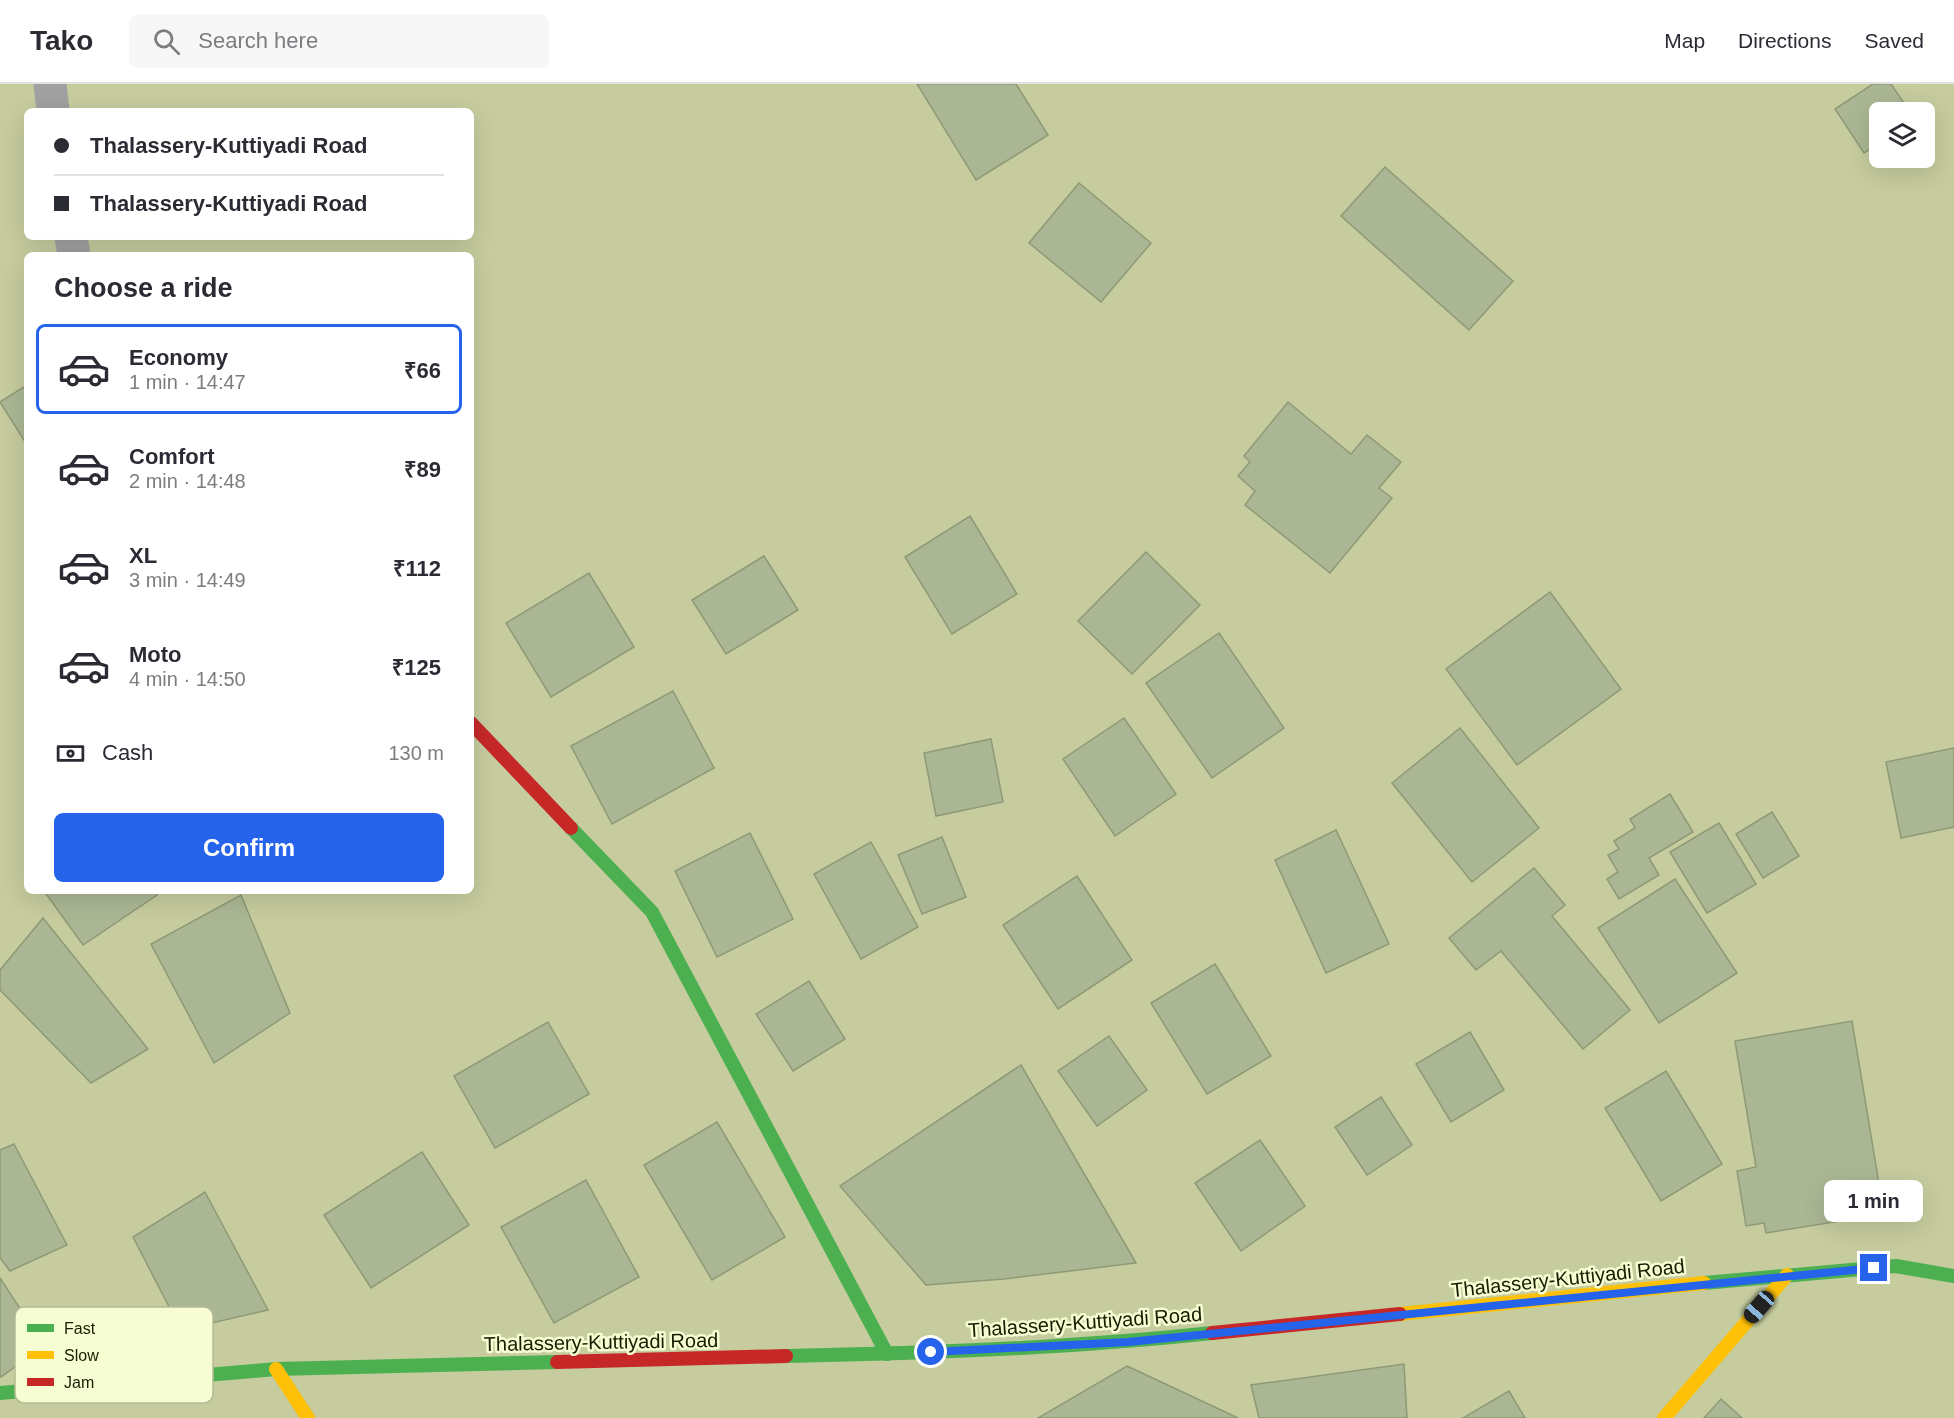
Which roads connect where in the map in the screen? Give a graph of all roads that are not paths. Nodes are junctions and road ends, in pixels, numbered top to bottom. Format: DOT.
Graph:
graph roads {
  1 [pos="50,84"];
  2 [pos="53,108"];
  3 [pos="474,726"];
  4 [pos="1787,1275"];
  5 [pos="1954,1276"];
  6 [pos="887,1354"];
  7 [pos="276,1369"];
  8 [pos="213,1374"];
  9 [pos="15,1392"];
  10 [pos="0,1393"];
  11 [pos="308,1418"];
  12 [pos="1664,1418"];
  1 -- 2 [label="street"];
  3 -- 6 [label="main road"];
  4 -- 5 [label="main road, Thalassery-Kuttiyadi Road"];
  4 -- 6 [label="main road, Thalassery-Kuttiyadi Road"];
  4 -- 12 [label="main road"];
  6 -- 7 [label="main road, Thalassery-Kuttiyadi Road"];
  7 -- 8 [label="main road, Thalassery-Kuttiyadi Road"];
  7 -- 11 [label="main road"];
  9 -- 10 [label="main road, Thalassery-Kuttiyadi Road"];
}
